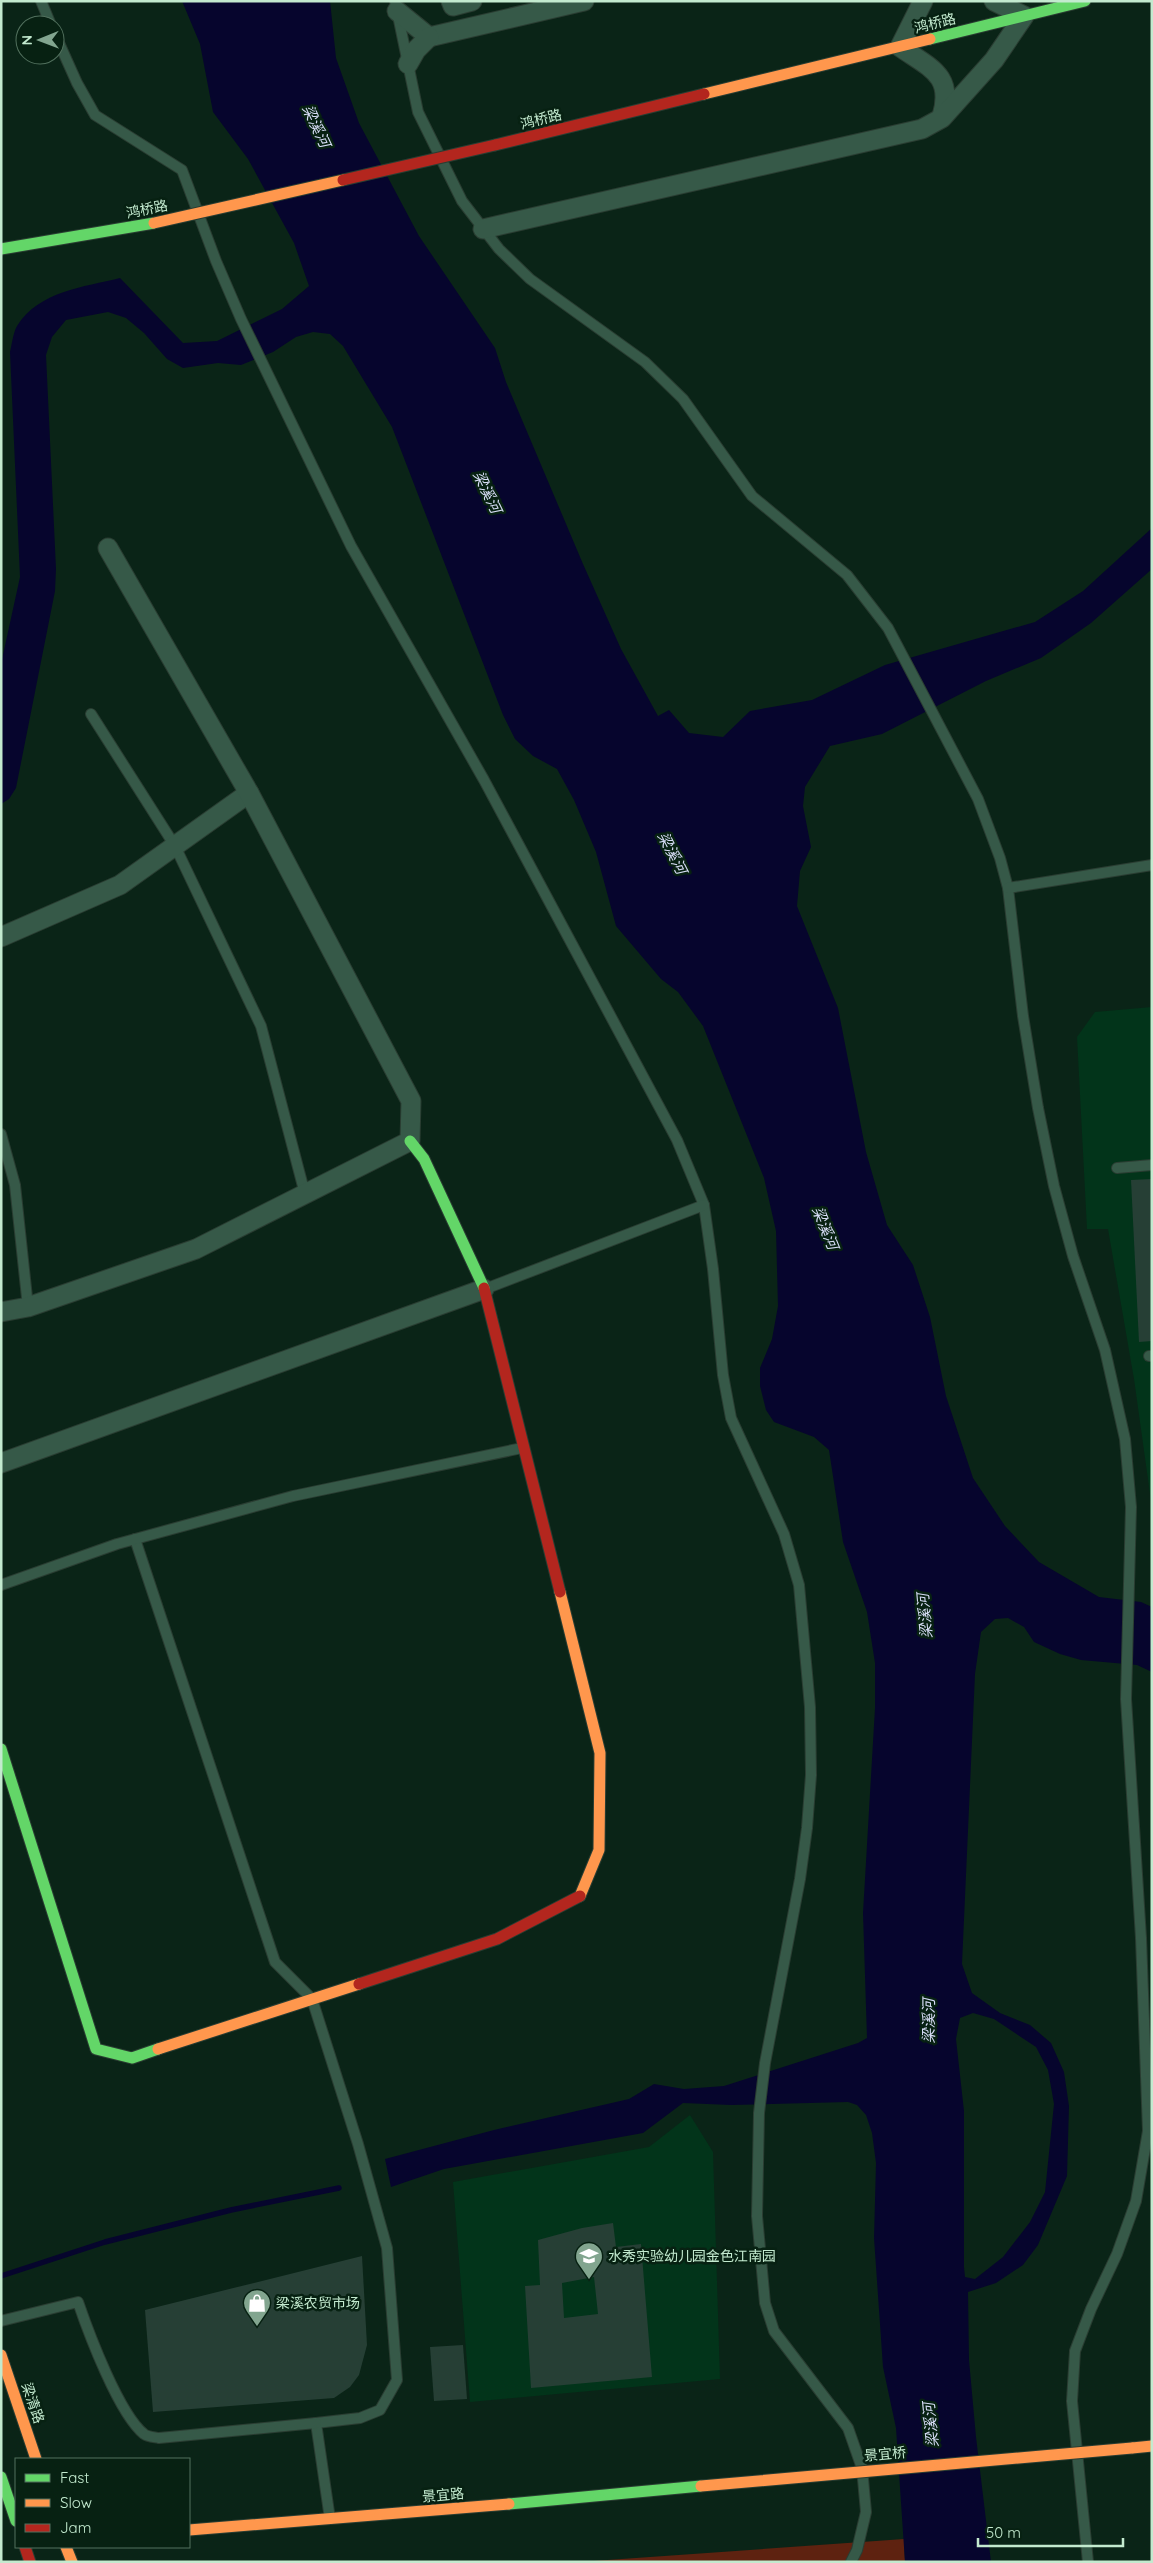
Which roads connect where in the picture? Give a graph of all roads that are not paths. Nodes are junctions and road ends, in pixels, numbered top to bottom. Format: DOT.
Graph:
graph roads {
  1 [pos="41,1"];
  2 [pos="451,1"];
  3 [pos="472,1"];
  4 [pos="584,1"];
  5 [pos="924,1"];
  6 [pos="994,1"];
  7 [pos="1085,1"];
  8 [pos="396,6"];
  9 [pos="47,15"];
  10 [pos="1024,16"];
  11 [pos="429,37"];
  12 [pos="900,47"];
  13 [pos="65,57"];
  14 [pos="408,64"];
  15 [pos="942,118"];
  16 [pos="484,229"];
  17 [pos="1,249"];
  18 [pos="108,548"];
  19 [pos="91,714"];
  20 [pos="249,793"];
  21 [pos="175,846"];
  22 [pos="1152,865"];
  23 [pos="1008,888"];
  24 [pos="1,936"];
  25 [pos="1,1134"];
  26 [pos="410,1141"];
  27 [pos="1152,1165"];
  28 [pos="1117,1168"];
  29 [pos="305,1194"];
  30 [pos="704,1205"];
  31 [pos="484,1289"];
  32 [pos="28,1307"];
  33 [pos="1,1312"];
  34 [pos="523,1448"];
  35 [pos="1,1463"];
  36 [pos="135,1539"];
  37 [pos="1,1585"];
  38 [pos="1,1749"];
  39 [pos="312,1999"];
  40 [pos="1,2322"];
  41 [pos="1,2355"];
  42 [pos="316,2423"];
  43 [pos="1152,2446"];
  44 [pos="36,2458"];
  45 [pos="1,2476"];
  46 [pos="701,2486"];
  47 [pos="15,2518"];
  48 [pos="330,2520"];
  49 [pos="190,2530"];
  50 [pos="29,2548"];
  51 [pos="66,2548"];
  52 [pos="30,2562"];
  53 [pos="72,2562"];
  54 [pos="852,2562"];
  55 [pos="1088,2562"];
  1 -- 9 [label="lane"];
  2 -- 3 [label="street"];
  4 -- 11 [label="street"];
  5 -- 12 [label="street"];
  6 -- 10 [label="street"];
  7 -- 10 [label="street, 鸿桥路"];
  8 -- 11 [label="street"];
  8 -- 14 [label="lane"];
  10 -- 12 [label="street, 鸿桥路"];
  10 -- 15 [label="street"];
  11 -- 14 [label="street"];
  12 -- 15 [label="street"];
  12 -- 17 [label="street, 鸿桥路, bridge"];
  13 -- 30 [label="lane"];
  14 -- 16 [label="lane"];
  15 -- 16 [label="street"];
  16 -- 23 [label="lane"];
  18 -- 20 [label="street"];
  19 -- 21 [label="lane"];
  20 -- 21 [label="street"];
  20 -- 26 [label="street"];
  21 -- 24 [label="street"];
  21 -- 29 [label="lane"];
  22 -- 23 [label="lane"];
  23 -- 55 [label="lane"];
  25 -- 32 [label="lane"];
  26 -- 29 [label="street"];
  26 -- 31 [label="street"];
  27 -- 28 [label="lane"];
  29 -- 32 [label="street"];
  30 -- 31 [label="lane"];
  30 -- 54 [label="lane"];
  31 -- 34 [label="street"];
  31 -- 35 [label="street"];
  32 -- 33 [label="street"];
  34 -- 36 [label="lane"];
  34 -- 39 [label="street"];
  36 -- 37 [label="lane"];
  36 -- 39 [label="lane"];
  38 -- 39 [label="street"];
  39 -- 42 [label="lane"];
  40 -- 42 [label="lane"];
  41 -- 44 [label="street, 梁清路"];
  42 -- 48 [label="lane"];
  43 -- 46 [label="street, 景宜桥, bridge"];
  45 -- 47 [label="street"];
  46 -- 48 [label="street, 景宜路"];
  48 -- 49 [label="street, 景宜路"];
  50 -- 52 [label="street"];
  51 -- 53 [label="street"];
}
